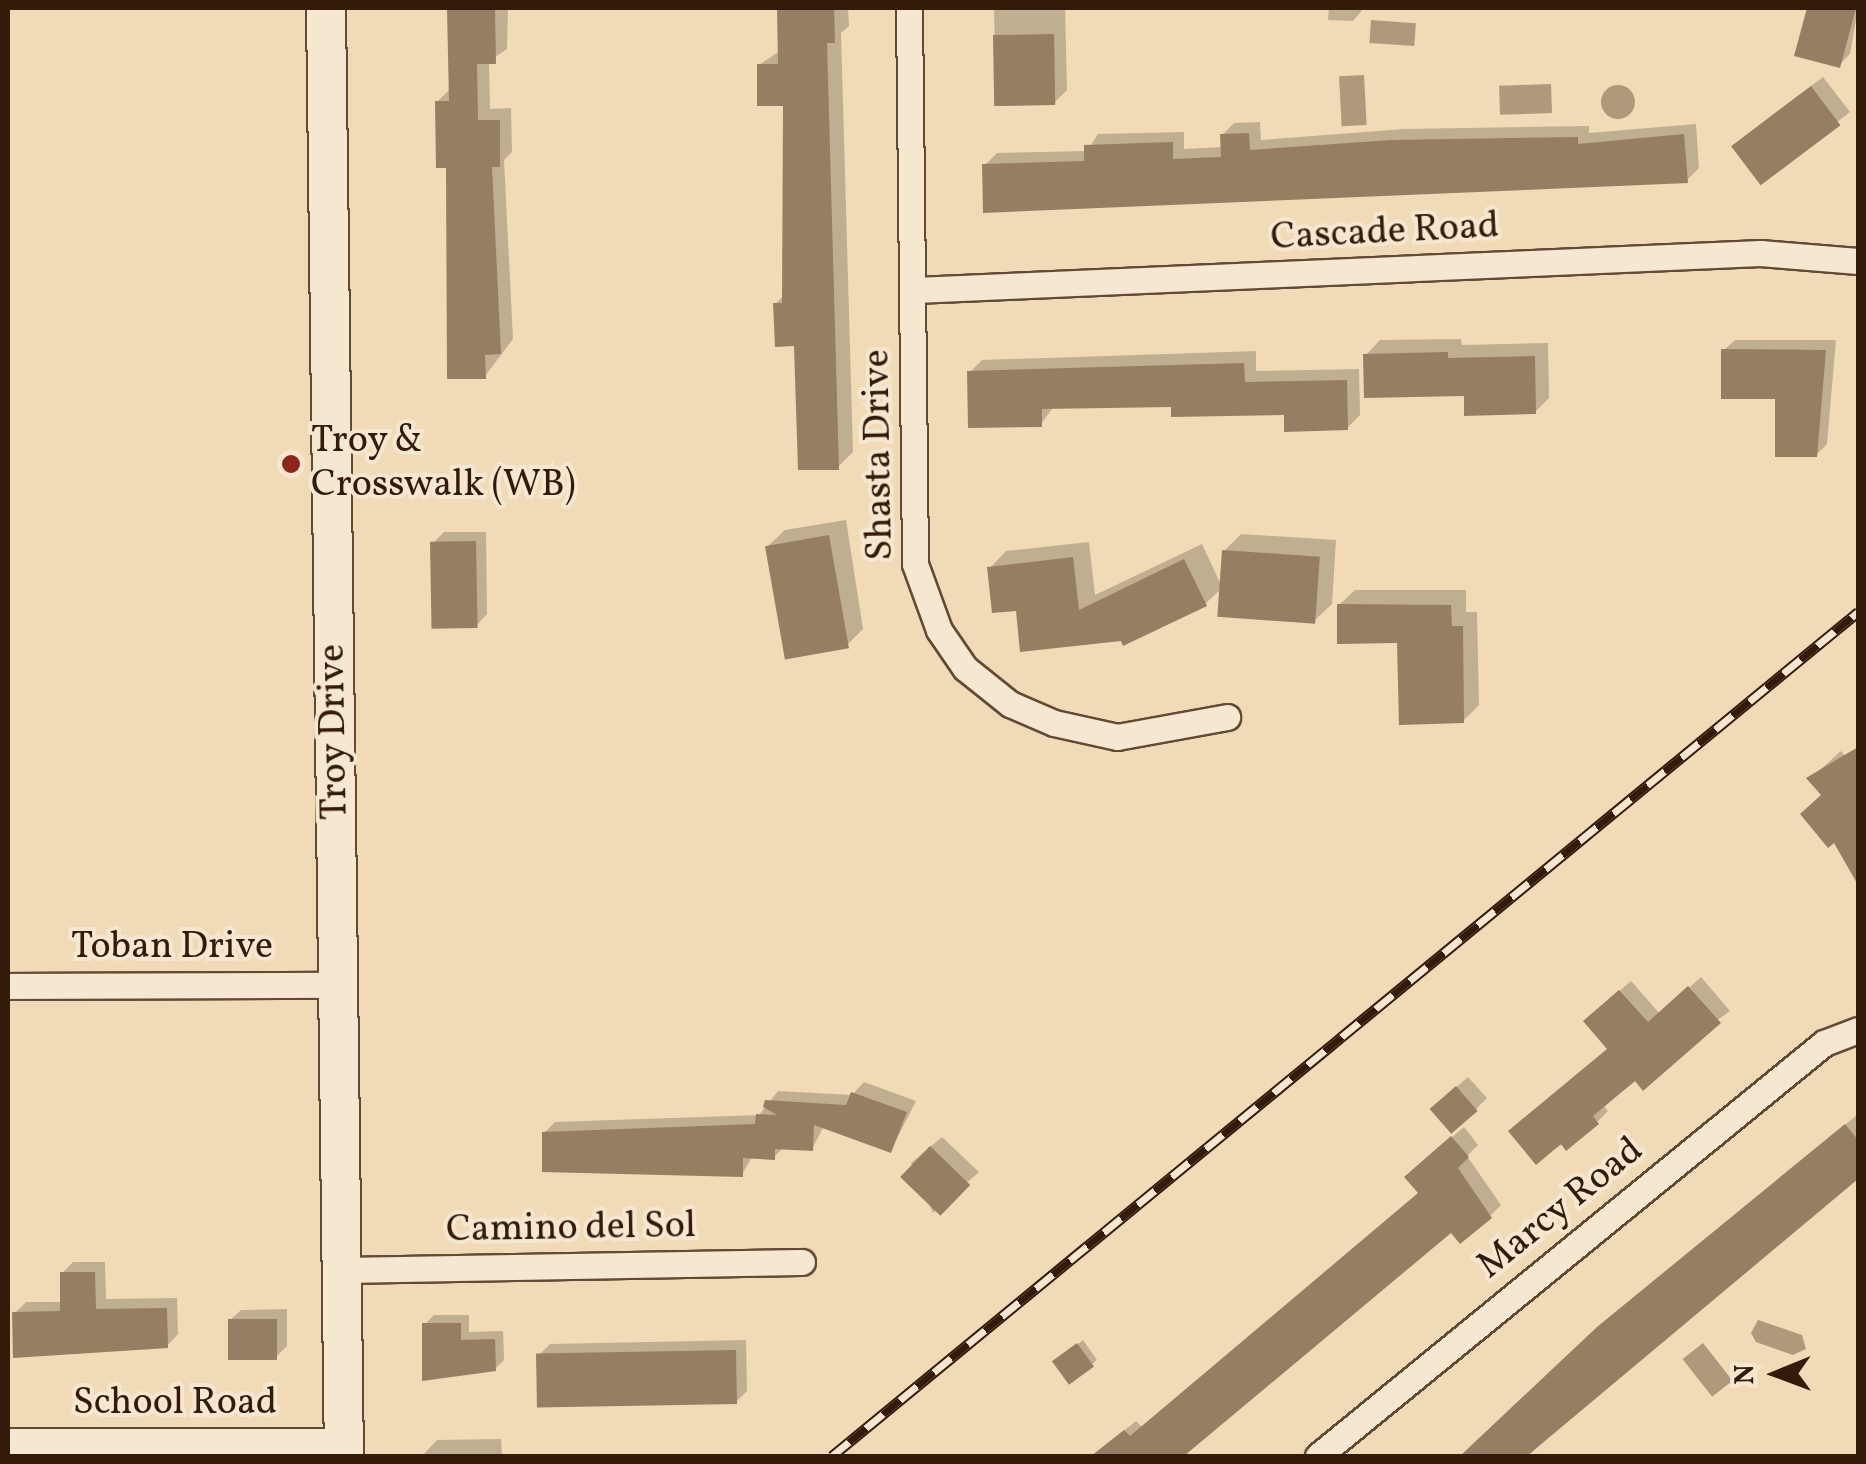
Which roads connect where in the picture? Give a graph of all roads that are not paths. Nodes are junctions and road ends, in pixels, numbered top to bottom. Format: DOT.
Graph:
graph roads {
  1 [pos="326,8"];
  2 [pos="910,8"];
  3 [pos="1858,260"];
  4 [pos="915,290"];
  5 [pos="1227,717"];
  6 [pos="338,985"];
  7 [pos="8,986"];
  8 [pos="1858,1030"];
  9 [pos="802,1262"];
  10 [pos="341,1270"];
  11 [pos="8,1442"];
  12 [pos="344,1449"];
  13 [pos="1318,1456"];
  1 -- 6 [label="street, Troy Drive"];
  2 -- 4 [label="street, Shasta Drive"];
  3 -- 4 [label="street, Cascade Road"];
  4 -- 5 [label="street, Shasta Drive"];
  6 -- 7 [label="street, Toban Drive"];
  6 -- 10 [label="street, Troy Drive"];
  8 -- 13 [label="street, Marcy Road"];
  9 -- 10 [label="street, Camino del Sol"];
  10 -- 12 [label="street, Troy Drive"];
  11 -- 12 [label="street, School Road"];
}
